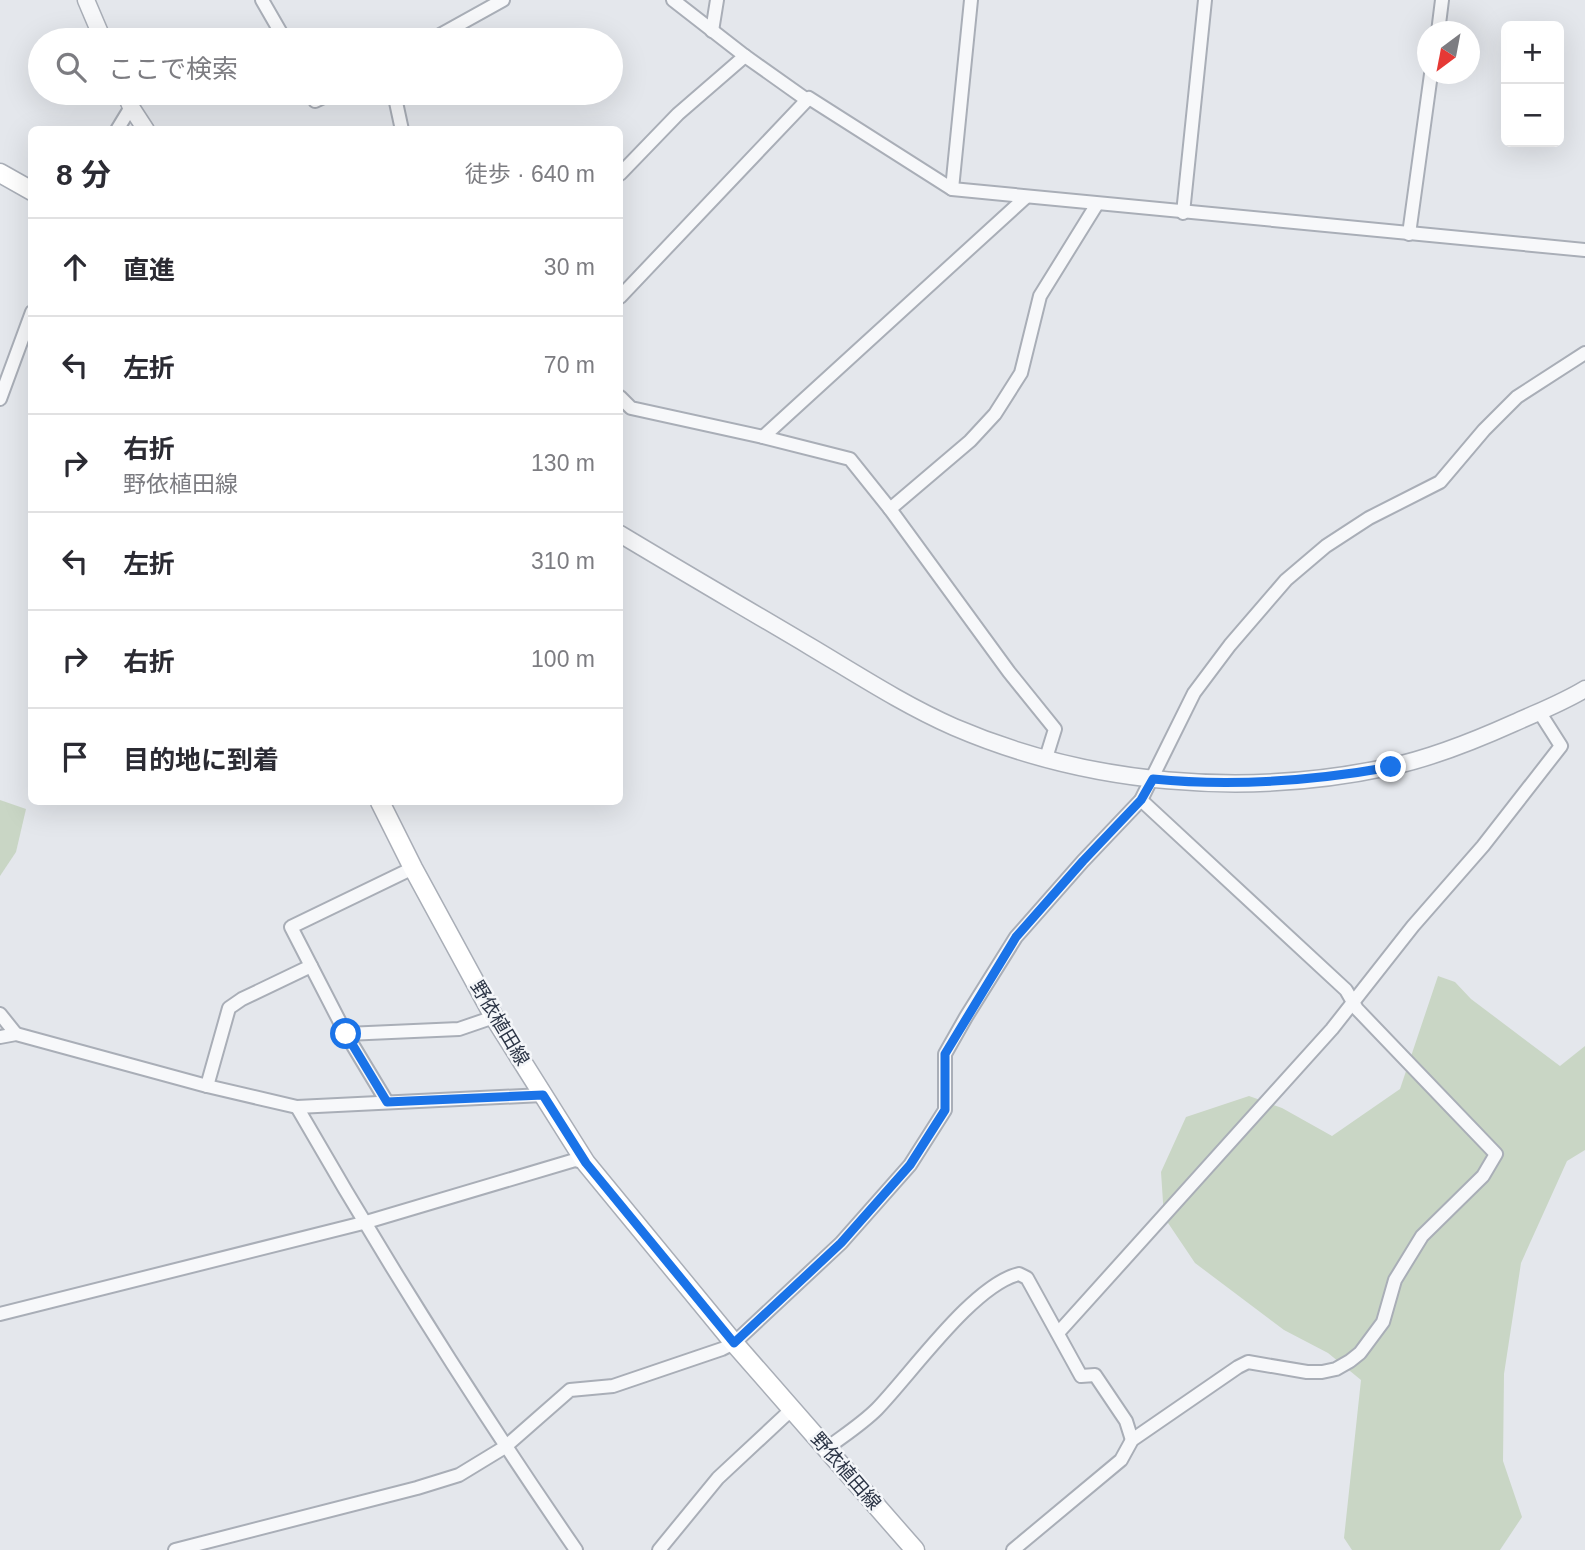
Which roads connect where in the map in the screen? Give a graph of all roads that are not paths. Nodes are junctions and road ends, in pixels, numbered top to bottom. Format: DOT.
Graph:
graph roads {
  1 [pos="86,0"];
  2 [pos="262,0"];
  3 [pos="503,0"];
  4 [pos="673,0"];
  5 [pos="717,0"];
  6 [pos="971,0"];
  7 [pos="1206,0"];
  8 [pos="1443,0"];
  9 [pos="1440,21"];
  10 [pos="98,28"];
  11 [pos="278,28"];
  12 [pos="453,28"];
  13 [pos="712,31"];
  14 [pos="745,56"];
  15 [pos="1430,84"];
  16 [pos="807,100"];
  17 [pos="126,105"];
  18 [pos="131,105"];
  19 [pos="397,105"];
  20 [pos="118,126"];
  21 [pos="144,126"];
  22 [pos="401,126"];
  23 [pos="623,171"];
  24 [pos="0,173"];
  25 [pos="28,189"];
  26 [pos="952,189"];
  27 [pos="1026,197"];
  28 [pos="1097,204"];
  29 [pos="1183,213"];
  30 [pos="1409,234"];
  31 [pos="1585,250"];
  32 [pos="623,294"];
  33 [pos="28,323"];
  34 [pos="1585,352"];
  35 [pos="0,399"];
  36 [pos="623,400"];
  37 [pos="631,408"];
  38 [pos="623,416"];
  39 [pos="763,436"];
  40 [pos="890,509"];
  41 [pos="623,536"];
  42 [pos="1585,689"];
  43 [pos="1540,713"];
  44 [pos="1046,758"];
  45 [pos="1153,779"];
  46 [pos="1141,800"];
  47 [pos="382,805"];
  48 [pos="413,868"];
  49 [pos="311,966"];
  50 [pos="1352,1003"];
  51 [pos="0,1014"];
  52 [pos="494,1017"];
  53 [pos="16,1034"];
  54 [pos="346,1034"];
  55 [pos="0,1037"];
  56 [pos="207,1086"];
  57 [pos="543,1095"];
  58 [pos="387,1102"];
  59 [pos="297,1107"];
  60 [pos="586,1163"];
  61 [pos="363,1223"];
  62 [pos="0,1314"];
  63 [pos="1058,1333"];
  64 [pos="734,1343"];
  65 [pos="792,1409"];
  66 [pos="1132,1440"];
  67 [pos="505,1447"];
  68 [pos="827,1448"];
  69 [pos="176,1550"];
  70 [pos="576,1550"];
  71 [pos="659,1550"];
  72 [pos="915,1550"];
  73 [pos="1013,1550"];
  1 -- 10 [label="street"];
  2 -- 11 [label="street"];
  3 -- 12 [label="street"];
  4 -- 13 [label="street"];
  5 -- 13 [label="street"];
  6 -- 26 [label="street"];
  7 -- 29 [label="street"];
  8 -- 9 [label="street"];
  13 -- 14 [label="street"];
  14 -- 16 [label="street"];
  14 -- 23 [label="street"];
  15 -- 30 [label="street"];
  16 -- 26 [label="street"];
  16 -- 32 [label="street"];
  17 -- 20 [label="street"];
  18 -- 21 [label="street"];
  19 -- 22 [label="street"];
  24 -- 25 [label="main road"];
  26 -- 27 [label="street"];
  27 -- 28 [label="street"];
  27 -- 39 [label="street"];
  28 -- 29 [label="street"];
  28 -- 40 [label="street"];
  29 -- 30 [label="street"];
  30 -- 31 [label="street"];
  33 -- 35 [label="street"];
  34 -- 45 [label="street"];
  36 -- 37 [label="street"];
  37 -- 38 [label="street"];
  37 -- 39 [label="street"];
  39 -- 40 [label="street"];
  40 -- 44 [label="street"];
  41 -- 44 [label="street"];
  42 -- 43 [label="street"];
  43 -- 45 [label="street"];
  43 -- 50 [label="street"];
  44 -- 45 [label="street"];
  45 -- 46 [label="street"];
  46 -- 50 [label="street"];
  46 -- 64 [label="street"];
  47 -- 48 [label="main road, 野依植田線"];
  48 -- 49 [label="street"];
  48 -- 52 [label="main road, 野依植田線"];
  49 -- 54 [label="street"];
  49 -- 56 [label="street"];
  50 -- 63 [label="street"];
  50 -- 66 [label="street"];
  51 -- 53 [label="street"];
  52 -- 54 [label="street"];
  52 -- 57 [label="main road, 野依植田線"];
  53 -- 55 [label="street"];
  53 -- 56 [label="street"];
  54 -- 58 [label="street"];
  56 -- 59 [label="street"];
  57 -- 58 [label="street"];
  57 -- 60 [label="main road, 野依植田線"];
  58 -- 59 [label="street"];
  59 -- 61 [label="street"];
  60 -- 61 [label="street"];
  60 -- 64 [label="main road, 野依植田線"];
  61 -- 62 [label="street"];
  61 -- 67 [label="street"];
  63 -- 66 [label="street"];
  63 -- 68 [label="street"];
  64 -- 65 [label="main road, 野依植田線"];
  64 -- 67 [label="street"];
  65 -- 68 [label="main road, 野依植田線"];
  65 -- 71 [label="street"];
  66 -- 73 [label="street"];
  67 -- 69 [label="street"];
  67 -- 70 [label="street"];
  68 -- 72 [label="main road, 野依植田線"];
}
